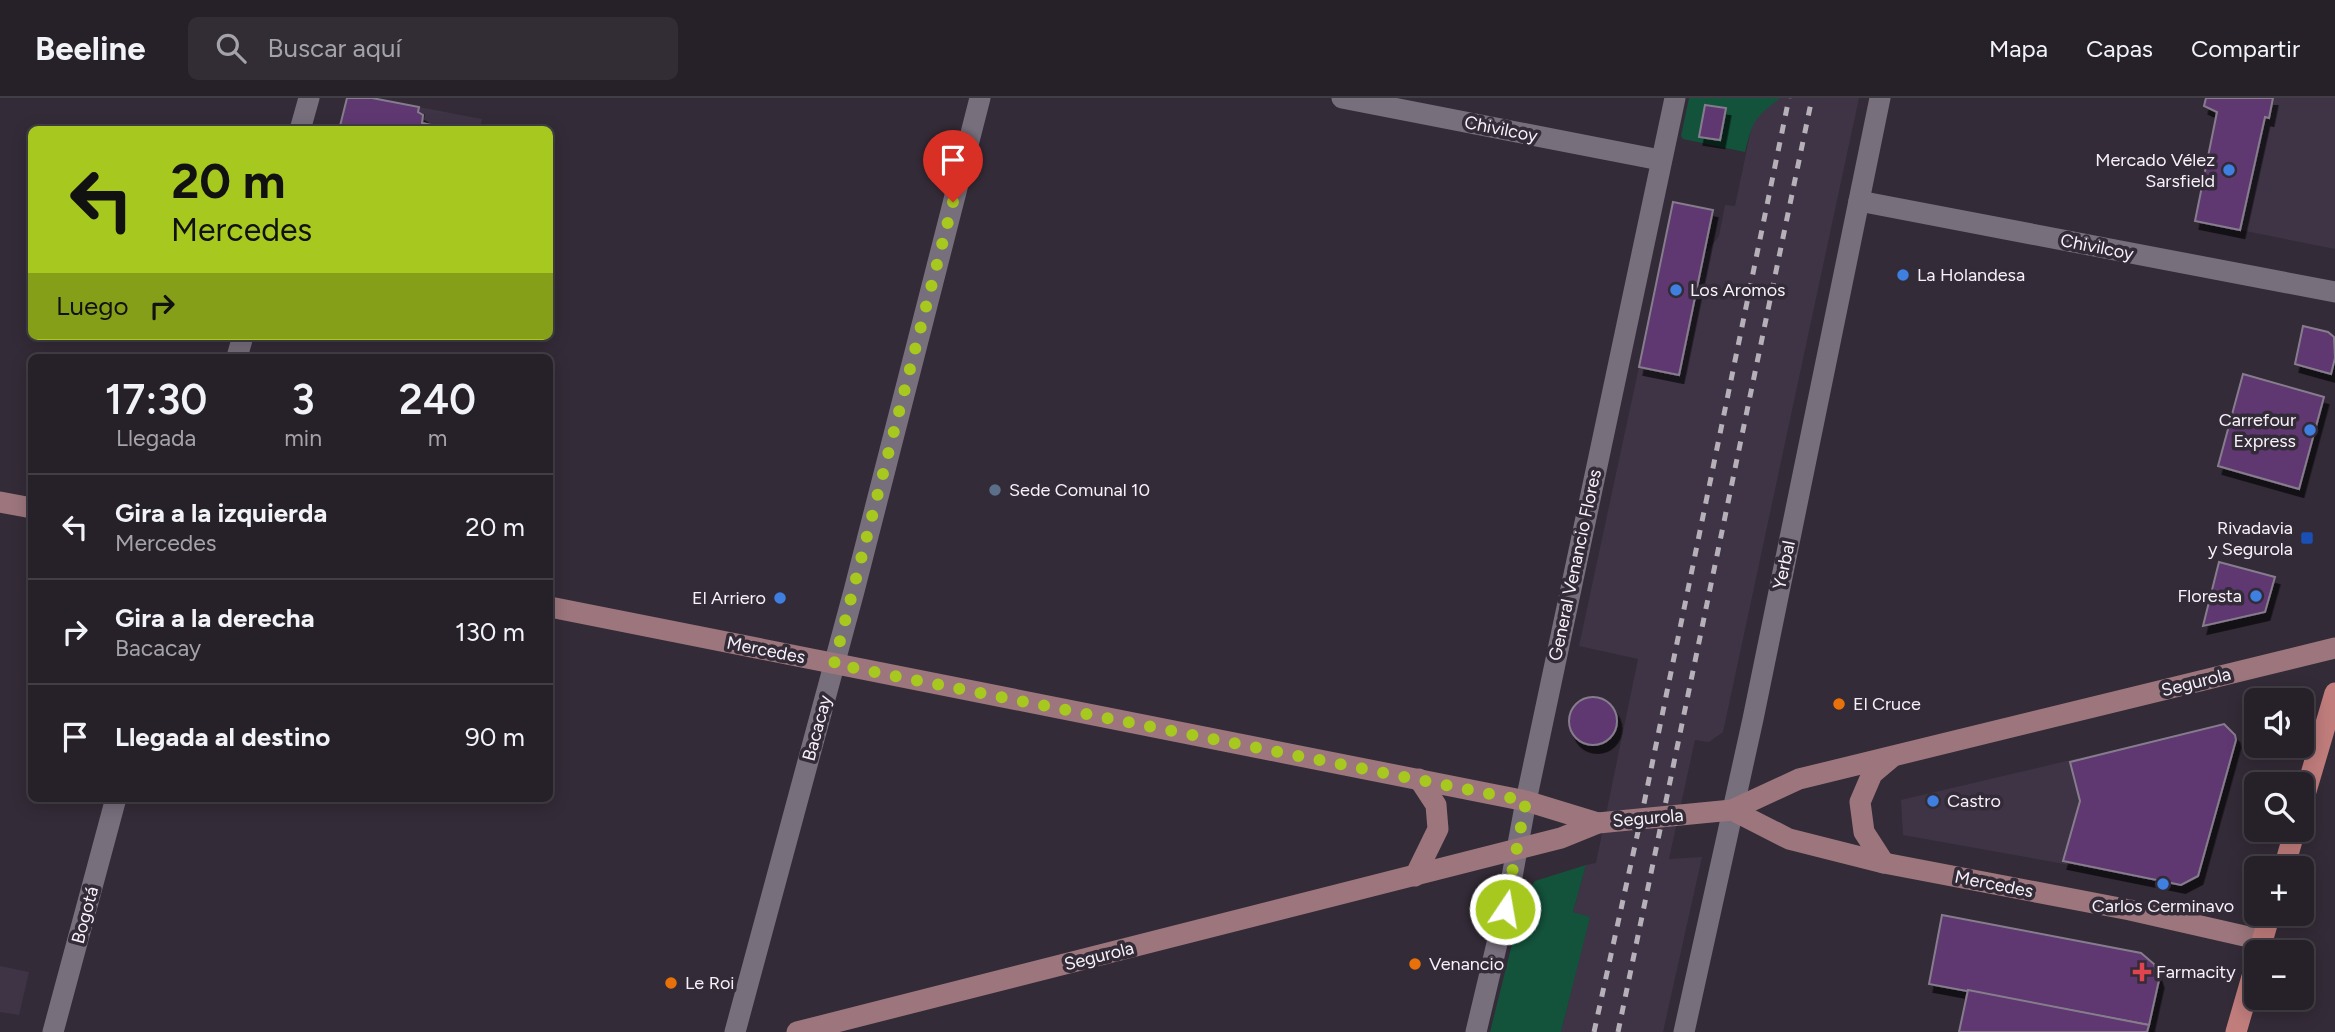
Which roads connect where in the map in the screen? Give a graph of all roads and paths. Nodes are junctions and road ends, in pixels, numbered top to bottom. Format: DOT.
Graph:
graph roads {
  1 [pos="309,98"];
  2 [pos="980,98"];
  3 [pos="1342,98"];
  4 [pos="1675,98"];
  5 [pos="1880,98"];
  6 [pos="301,126"];
  7 [pos="1660,160"];
  8 [pos="1859,201"];
  9 [pos="2335,292"];
  10 [pos="0,502"];
  11 [pos="28,507"];
  12 [pos="553,608"];
  13 [pos="2335,648"];
  14 [pos="834,664"];
  15 [pos="2335,693"];
  16 [pos="1895,755"];
  17 [pos="2312,772"];
  18 [pos="1419,779"];
  19 [pos="1526,801"];
  20 [pos="115,802"];
  21 [pos="1732,810"];
  22 [pos="1598,822"];
  23 [pos="1517,849"];
  24 [pos="1884,863"];
  25 [pos="1415,876"];
  26 [pos="2244,941"];
  27 [pos="2244,1004"];
  28 [pos="53,1032"];
  29 [pos="735,1032"];
  30 [pos="797,1032"];
  31 [pos="1476,1032"];
  32 [pos="1685,1032"];
  33 [pos="2236,1032"];
  1 -- 6 [label="street"];
  2 -- 14 [label="street, Bacacay"];
  3 -- 7 [label="street, Chivilcoy"];
  4 -- 7 [label="street, General Venancio Flores"];
  5 -- 8 [label="street, Yerbal"];
  7 -- 19 [label="street, General Venancio Flores"];
  8 -- 9 [label="street, Chivilcoy"];
  8 -- 21 [label="street, Yerbal"];
  10 -- 11 [label="street"];
  12 -- 14 [label="street, Mercedes"];
  13 -- 16 [label="street, Segurola"];
  14 -- 18 [label="street, Mercedes"];
  14 -- 29 [label="street, Bacacay"];
  15 -- 17 [label="main road"];
  16 -- 21 [label="street, Segurola"];
  16 -- 24 [label="street"];
  18 -- 19 [label="street, Mercedes"];
  18 -- 25 [label="street"];
  19 -- 22 [label="street, Mercedes"];
  19 -- 23 [label="street, General Venancio Flores"];
  20 -- 28 [label="street, Bogotá"];
  21 -- 22 [label="street, Segurola"];
  21 -- 24 [label="street, Mercedes"];
  21 -- 32 [label="street, Yerbal"];
  22 -- 23 [label="street, Segurola"];
  23 -- 25 [label="street, Segurola"];
  23 -- 31 [label="street, General Venancio Flores"];
  24 -- 26 [label="street, Mercedes"];
  25 -- 30 [label="street, Segurola"];
  27 -- 33 [label="main road"];
}
